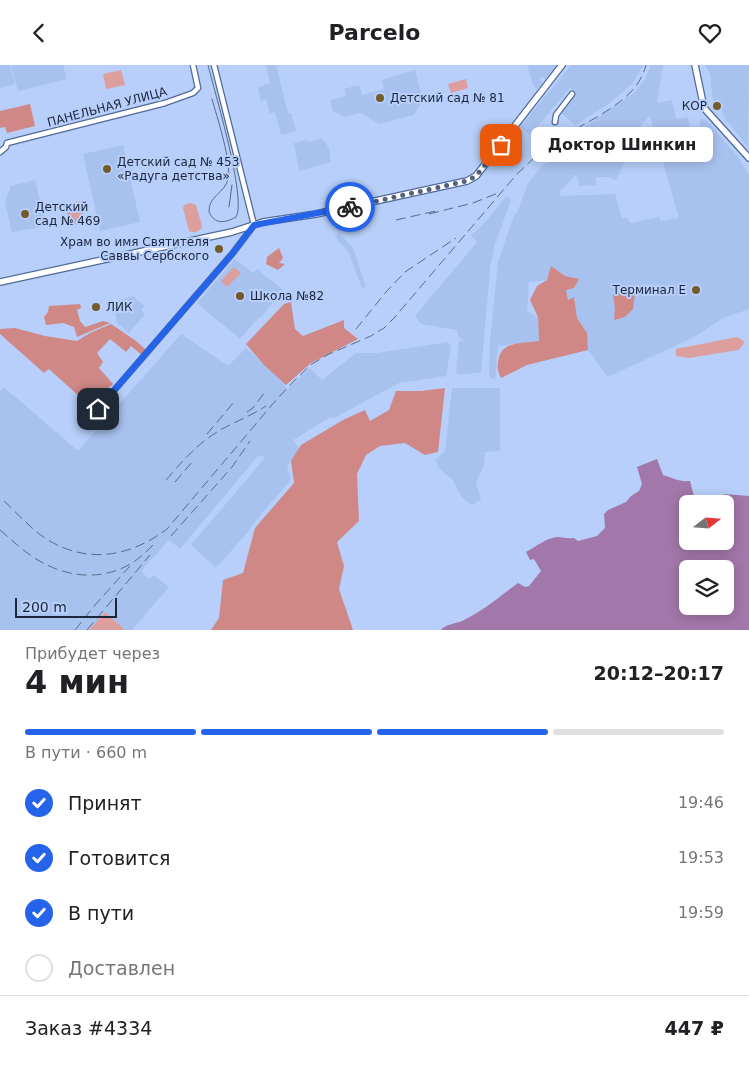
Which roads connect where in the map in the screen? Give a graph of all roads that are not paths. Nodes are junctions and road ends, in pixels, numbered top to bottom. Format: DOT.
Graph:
graph roads {
  1 [pos="194,65"];
  2 [pos="214,65"];
  3 [pos="562,65"];
  4 [pos="695,65"];
  5 [pos="572,94"];
  6 [pos="555,122"];
  7 [pos="0,151"];
  8 [pos="749,158"];
  9 [pos="254,225"];
  10 [pos="0,283"];
  11 [pos="98,409"];
  1 -- 7 [label="street, ПАНЕЛЬНАЯ УЛИЦА"];
  2 -- 9 [label="street"];
  3 -- 9 [label="main road"];
  4 -- 8 [label="main road"];
  5 -- 6 [label="street"];
  9 -- 10 [label="main road"];
  9 -- 11 [label="street"];
}
